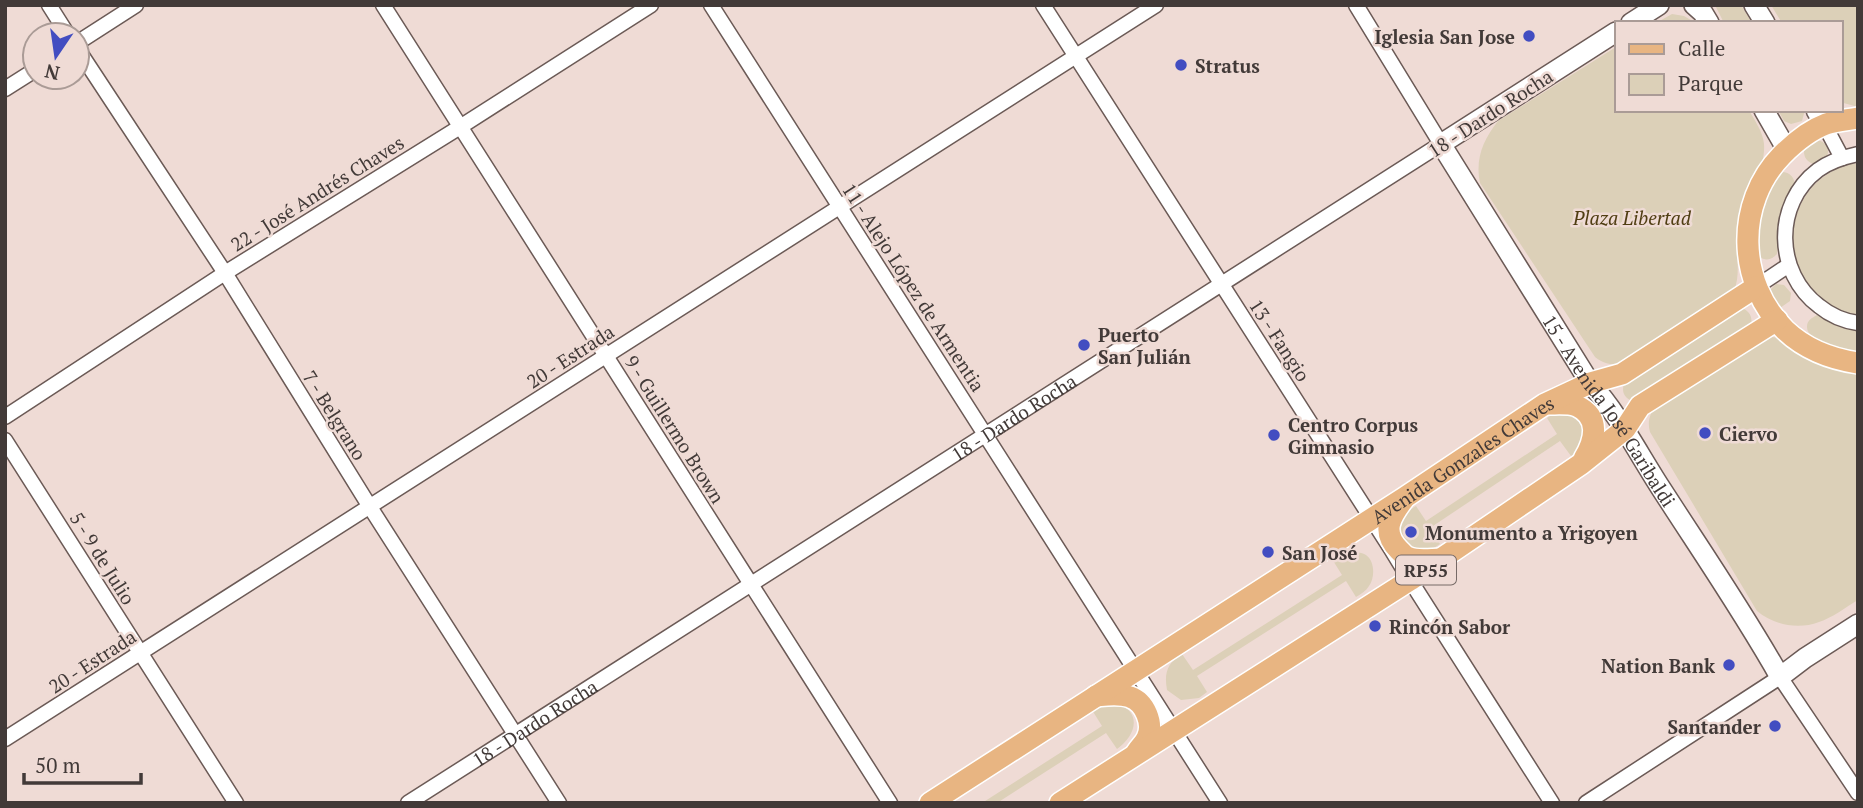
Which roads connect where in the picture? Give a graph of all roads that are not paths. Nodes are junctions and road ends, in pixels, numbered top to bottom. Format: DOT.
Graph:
graph roads {
  1 [pos="50,5"];
  2 [pos="136,5"];
  3 [pos="383,5"];
  4 [pos="651,5"];
  5 [pos="711,5"];
  6 [pos="1043,5"];
  7 [pos="1156,5"];
  8 [pos="1356,5"];
  9 [pos="1659,5"];
  10 [pos="1694,5"];
  11 [pos="1754,5"];
  12 [pos="60,21"];
  13 [pos="1634,21"];
  14 [pos="1708,21"];
  15 [pos="1764,21"];
  16 [pos="1615,33"];
  17 [pos="91,34"];
  18 [pos="1075,57"];
  19 [pos="91,69"];
  20 [pos="21,78"];
  21 [pos="5,89"];
  22 [pos="1765,112"];
  23 [pos="1820,117"];
  24 [pos="1858,118"];
  25 [pos="460,127"];
  26 [pos="1441,144"];
  27 [pos="1787,150"];
  28 [pos="1858,153"];
  29 [pos="1842,158"];
  30 [pos="839,207"];
  31 [pos="1789,265"];
  32 [pos="225,273"];
  33 [pos="1221,285"];
  34 [pos="1756,287"];
  35 [pos="1777,320"];
  36 [pos="1858,323"];
  37 [pos="606,356"];
  38 [pos="1858,363"];
  39 [pos="1590,383"];
  40 [pos="1545,404"];
  41 [pos="5,417"];
  42 [pos="1625,429"];
  43 [pos="985,435"];
  44 [pos="5,440"];
  45 [pos="1581,464"];
  46 [pos="1404,498"];
  47 [pos="369,507"];
  48 [pos="1372,519"];
  49 [pos="1441,559"];
  50 [pos="1410,580"];
  51 [pos="751,584"];
  52 [pos="1858,624"];
  53 [pos="141,653"];
  54 [pos="1135,671"];
  55 [pos="1780,677"];
  56 [pos="1096,696"];
  57 [pos="1174,730"];
  58 [pos="515,734"];
  59 [pos="5,739"];
  60 [pos="1134,756"];
  61 [pos="1858,793"];
  62 [pos="932,802"];
  63 [pos="236,803"];
  64 [pos="408,803"];
  65 [pos="559,803"];
  66 [pos="890,803"];
  67 [pos="1060,803"];
  68 [pos="1220,803"];
  69 [pos="1552,803"];
  70 [pos="1586,803"];
  1 -- 12 [label="street"];
  2 -- 17 [label="street"];
  3 -- 25 [label="street, 9 - Guillermo Brown"];
  4 -- 25 [label="street, 22 - José Andrés Chaves"];
  5 -- 30 [label="street, 11 - Alejo López de Armentia"];
  6 -- 18 [label="street, 13 - Fangio"];
  7 -- 18 [label="street, 20 - Estrada"];
  8 -- 26 [label="street"];
  9 -- 13 [label="street"];
  10 -- 14 [label="street"];
  11 -- 15 [label="street"];
  16 -- 26 [label="street, 18 - Dardo Rocha"];
  18 -- 30 [label="street, 20 - Estrada"];
  18 -- 33 [label="street, 13 - Fangio"];
  19 -- 32 [label="street, 7 - Belgrano"];
  20 -- 21 [label="street"];
  22 -- 27 [label="street"];
  23 -- 24 [label="main road"];
  23 -- 27 [label="main road"];
  23 -- 29 [label="street"];
  25 -- 32 [label="street, 22 - José Andrés Chaves"];
  25 -- 37 [label="street, 9 - Guillermo Brown"];
  26 -- 33 [label="street, 18 - Dardo Rocha"];
  26 -- 39 [label="street, 15 - Avenida José Garibaldi"];
  27 -- 34 [label="main road"];
  28 -- 29 [label="street"];
  29 -- 31 [label="street"];
  30 -- 37 [label="street, 20 - Estrada"];
  30 -- 43 [label="street, 11 - Alejo López de Armentia"];
  31 -- 34 [label="street, Avenida Gonzales Chaves"];
  31 -- 36 [label="street"];
  32 -- 41 [label="street, 22 - José Andrés Chaves"];
  32 -- 47 [label="street, 7 - Belgrano"];
  33 -- 43 [label="street, 18 - Dardo Rocha"];
  33 -- 48 [label="street, 13 - Fangio"];
  34 -- 35 [label="main road"];
  34 -- 39 [label="main road, Avenida Gonzales Chaves"];
  35 -- 38 [label="main road"];
  35 -- 42 [label="main road, RP55"];
  37 -- 47 [label="street, 20 - Estrada"];
  37 -- 51 [label="street, 9 - Guillermo Brown"];
  39 -- 40 [label="main road, Avenida Gonzales Chaves"];
  39 -- 42 [label="street, 15 - Avenida José Garibaldi"];
  40 -- 45 [label="main road"];
  40 -- 46 [label="main road, Avenida Gonzales Chaves"];
  42 -- 45 [label="main road, RP55"];
  42 -- 55 [label="street, 15 - Avenida José Garibaldi"];
  43 -- 51 [label="street, 18 - Dardo Rocha"];
  43 -- 54 [label="street, 11 - Alejo López de Armentia"];
  44 -- 53 [label="street, 5 - 9 de Julio"];
  45 -- 49 [label="main road, RP55"];
  46 -- 48 [label="main road, Avenida Gonzales Chaves"];
  46 -- 49 [label="main road"];
  47 -- 53 [label="street, 20 - Estrada"];
  47 -- 58 [label="street, 7 - Belgrano"];
  48 -- 50 [label="street, 13 - Fangio"];
  48 -- 54 [label="main road, Avenida Gonzales Chaves"];
  49 -- 50 [label="main road, RP55"];
  50 -- 57 [label="main road, RP55"];
  50 -- 69 [label="street, 13 - Fangio"];
  51 -- 58 [label="street, 18 - Dardo Rocha"];
  51 -- 66 [label="street, 9 - Guillermo Brown"];
  52 -- 55 [label="street"];
  53 -- 59 [label="street, 20 - Estrada"];
  53 -- 63 [label="street, 5 - 9 de Julio"];
  54 -- 56 [label="main road, Avenida Gonzales Chaves"];
  54 -- 57 [label="street, 11 - Alejo López de Armentia"];
  55 -- 61 [label="street"];
  55 -- 70 [label="street"];
  56 -- 60 [label="main road"];
  56 -- 62 [label="main road, Avenida Gonzales Chaves"];
  57 -- 60 [label="main road, RP55"];
  57 -- 68 [label="street, 11 - Alejo López de Armentia"];
  58 -- 64 [label="street, 18 - Dardo Rocha"];
  58 -- 65 [label="street, 7 - Belgrano"];
  60 -- 67 [label="main road, RP55"];
}
